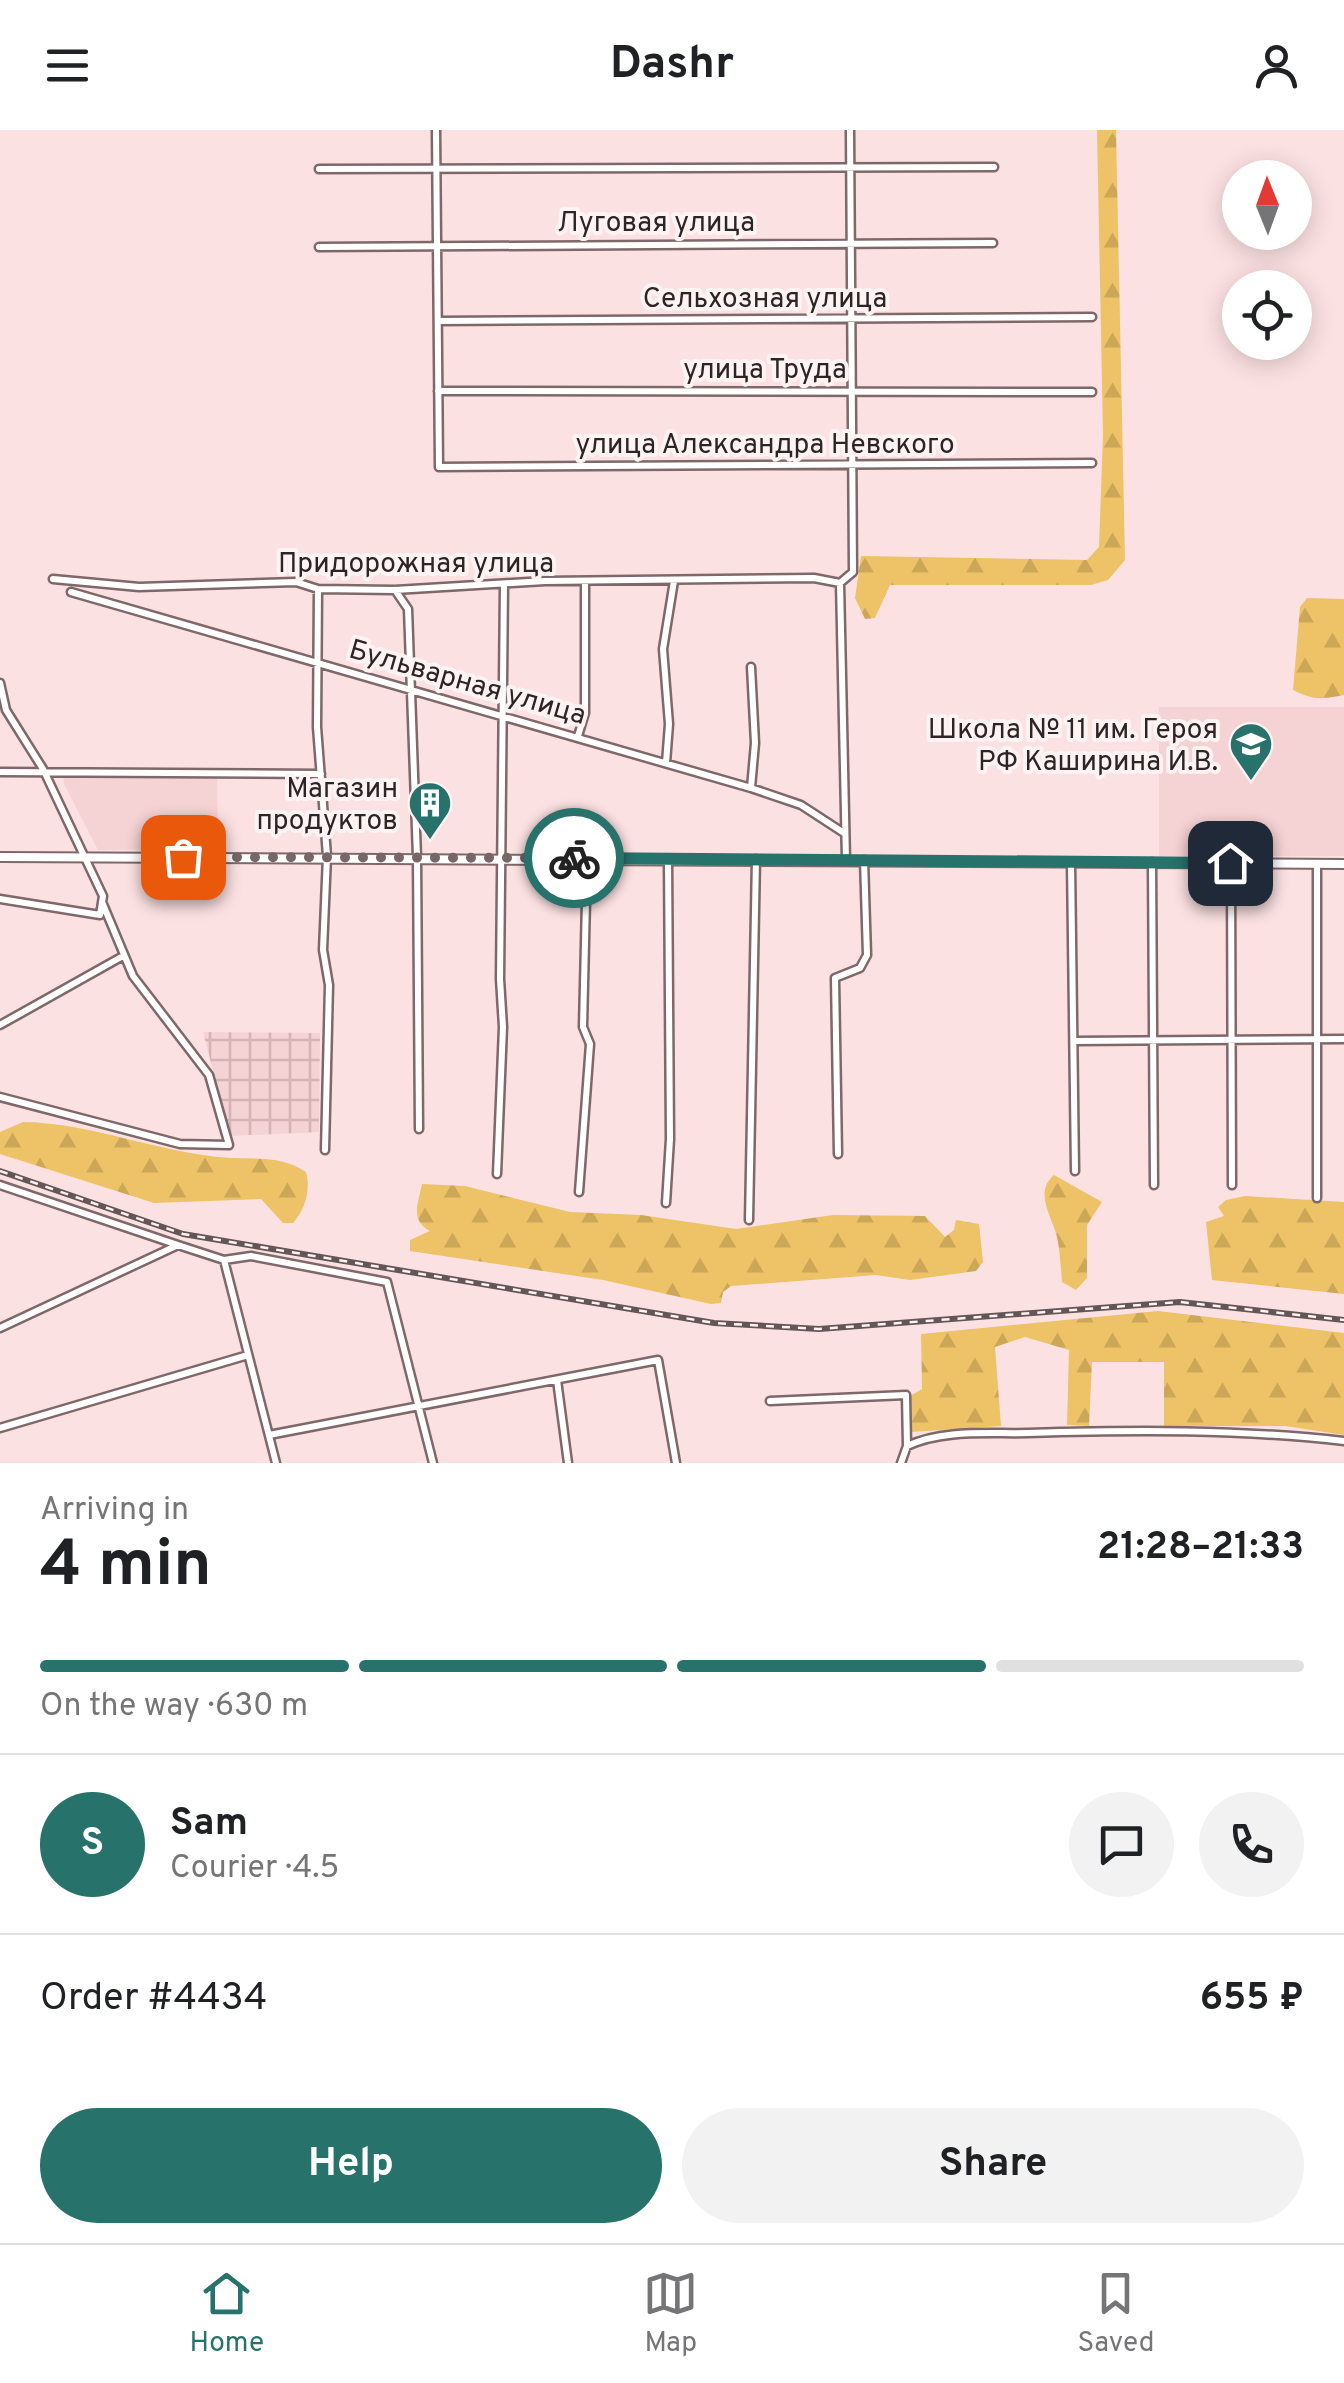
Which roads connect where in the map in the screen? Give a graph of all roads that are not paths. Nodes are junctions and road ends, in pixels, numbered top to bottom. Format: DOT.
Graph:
graph roads {
  1 [pos="436,130"];
  2 [pos="850,130"];
  3 [pos="994,167"];
  4 [pos="850,168"];
  5 [pos="319,169"];
  6 [pos="436,169"];
  7 [pos="851,243"];
  8 [pos="993,243"];
  9 [pos="437,244"];
  10 [pos="319,247"];
  11 [pos="1092,318"];
  12 [pos="852,319"];
  13 [pos="438,321"];
  14 [pos="438,391"];
  15 [pos="852,391"];
  16 [pos="1092,392"];
  17 [pos="1092,463"];
  18 [pos="852,464"];
  19 [pos="53,578"];
  20 [pos="674,580"];
  21 [pos="840,582"];
  22 [pos="504,584"];
  23 [pos="585,584"];
  24 [pos="318,589"];
  25 [pos="395,590"];
  26 [pos="71,592"];
  27 [pos="318,662"];
  28 [pos="751,667"];
  29 [pos="0,683"];
  30 [pos="410,691"];
  31 [pos="502,718"];
  32 [pos="578,736"];
  33 [pos="666,763"];
  34 [pos="43,769"];
  35 [pos="0,772"];
  36 [pos="320,774"];
  37 [pos="751,788"];
  38 [pos="844,833"];
  39 [pos="0,856"];
  40 [pos="327,856"];
  41 [pos="416,857"];
  42 [pos="84,858"];
  43 [pos="502,858"];
  44 [pos="588,858"];
  45 [pos="668,859"];
  46 [pos="756,860"];
  47 [pos="846,860"];
  48 [pos="864,860"];
  49 [pos="1071,862"];
  50 [pos="1152,862"];
  51 [pos="1230,863"];
  52 [pos="1317,864"];
  53 [pos="1344,864"];
  54 [pos="0,899"];
  55 [pos="102,902"];
  56 [pos="123,956"];
  57 [pos="0,1024"];
  58 [pos="1318,1039"];
  59 [pos="1344,1039"];
  60 [pos="1232,1040"];
  61 [pos="1074,1041"];
  62 [pos="1153,1041"];
  63 [pos="0,1098"];
  64 [pos="419,1129"];
  65 [pos="325,1150"];
  66 [pos="838,1154"];
  67 [pos="1075,1172"];
  68 [pos="497,1174"];
  69 [pos="0,1184"];
  70 [pos="1154,1185"];
  71 [pos="1232,1185"];
  72 [pos="579,1192"];
  73 [pos="1317,1198"];
  74 [pos="666,1203"];
  75 [pos="749,1220"];
  76 [pos="178,1245"];
  77 [pos="224,1260"];
  78 [pos="0,1328"];
  79 [pos="248,1356"];
  80 [pos="556,1380"];
  81 [pos="770,1401"];
  82 [pos="419,1406"];
  83 [pos="0,1428"];
  84 [pos="269,1435"];
  85 [pos="1344,1441"];
  86 [pos="906,1446"];
  87 [pos="276,1463"];
  88 [pos="433,1463"];
  89 [pos="568,1463"];
  90 [pos="676,1463"];
  91 [pos="900,1463"];
  1 -- 6 [label="street"];
  2 -- 4 [label="street"];
  3 -- 4 [label="street"];
  4 -- 6 [label="street"];
  4 -- 7 [label="street"];
  5 -- 6 [label="street"];
  6 -- 9 [label="street"];
  7 -- 8 [label="street, Луговая улица"];
  7 -- 9 [label="street, Луговая улица"];
  7 -- 12 [label="street"];
  9 -- 10 [label="street, Луговая улица"];
  9 -- 13 [label="street"];
  11 -- 12 [label="street, Сельхозная улица"];
  12 -- 13 [label="street, Сельхозная улица"];
  12 -- 15 [label="street"];
  13 -- 14 [label="street"];
  14 -- 15 [label="street, улица Труда"];
  14 -- 18 [label="street, улица Александра Невского"];
  15 -- 16 [label="street, улица Труда"];
  15 -- 18 [label="street"];
  17 -- 18 [label="street, улица Александра Невского"];
  18 -- 21 [label="street"];
  19 -- 24 [label="street, Придорожная улица"];
  20 -- 21 [label="street, Придорожная улица"];
  20 -- 23 [label="street, Придорожная улица"];
  20 -- 33 [label="street"];
  21 -- 38 [label="street"];
  22 -- 23 [label="street, Придорожная улица"];
  22 -- 25 [label="street, Придорожная улица"];
  22 -- 31 [label="street"];
  23 -- 32 [label="street"];
  24 -- 25 [label="street, Придорожная улица"];
  24 -- 27 [label="street"];
  25 -- 30 [label="street"];
  26 -- 27 [label="street, Бульварная улица"];
  27 -- 30 [label="street, Бульварная улица"];
  27 -- 36 [label="street"];
  28 -- 37 [label="street"];
  29 -- 34 [label="street"];
  30 -- 31 [label="street, Бульварная улица"];
  30 -- 41 [label="street"];
  31 -- 32 [label="street, Бульварная улица"];
  31 -- 43 [label="street"];
  32 -- 33 [label="street, Бульварная улица"];
  33 -- 37 [label="street, Бульварная улица"];
  34 -- 35 [label="street"];
  34 -- 36 [label="street"];
  34 -- 42 [label="street"];
  36 -- 40 [label="street"];
  37 -- 38 [label="street, Бульварная улица"];
  38 -- 47 [label="street"];
  39 -- 42 [label="street"];
  40 -- 41 [label="street"];
  40 -- 42 [label="street"];
  40 -- 65 [label="street"];
  41 -- 43 [label="street"];
  41 -- 64 [label="street"];
  42 -- 55 [label="street"];
  43 -- 44 [label="street"];
  43 -- 68 [label="street"];
  44 -- 45 [label="street"];
  44 -- 72 [label="street"];
  45 -- 46 [label="street"];
  45 -- 74 [label="street"];
  46 -- 47 [label="street"];
  46 -- 75 [label="street"];
  47 -- 48 [label="street"];
  48 -- 49 [label="street"];
  48 -- 66 [label="street"];
  49 -- 50 [label="street"];
  49 -- 61 [label="street"];
  50 -- 51 [label="street"];
  50 -- 62 [label="street"];
  51 -- 52 [label="street"];
  51 -- 60 [label="street"];
  52 -- 53 [label="street"];
  52 -- 58 [label="street"];
  54 -- 55 [label="street"];
  55 -- 56 [label="street"];
  56 -- 57 [label="street"];
  56 -- 63 [label="street"];
  58 -- 59 [label="street"];
  58 -- 60 [label="street"];
  58 -- 73 [label="street"];
  60 -- 62 [label="street"];
  60 -- 71 [label="street"];
  61 -- 62 [label="street"];
  61 -- 67 [label="street"];
  62 -- 70 [label="street"];
  69 -- 76 [label="street"];
  76 -- 77 [label="street"];
  76 -- 78 [label="street"];
  77 -- 79 [label="street"];
  77 -- 82 [label="street"];
  79 -- 83 [label="street"];
  79 -- 84 [label="street"];
  80 -- 82 [label="street"];
  80 -- 89 [label="street"];
  80 -- 90 [label="street"];
  81 -- 86 [label="street"];
  82 -- 84 [label="street"];
  82 -- 88 [label="street"];
  84 -- 87 [label="street"];
  85 -- 86 [label="street"];
  86 -- 91 [label="street"];
}
